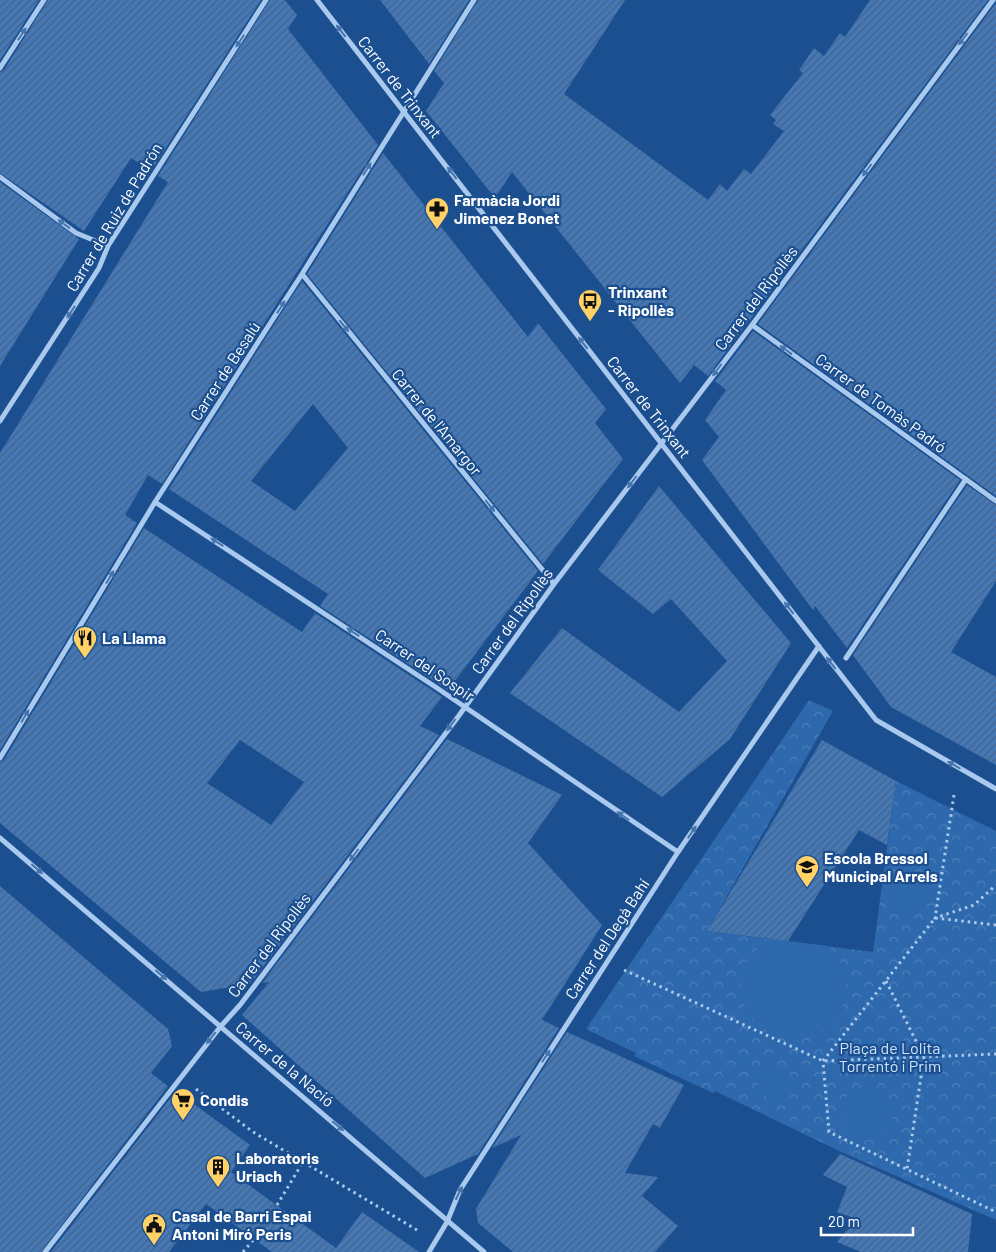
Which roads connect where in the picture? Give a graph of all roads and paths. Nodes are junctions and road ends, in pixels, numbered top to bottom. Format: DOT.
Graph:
graph roads {
  1 [pos="44,0"];
  2 [pos="266,0"];
  3 [pos="317,0"];
  4 [pos="474,0"];
  5 [pos="992,0"];
  6 [pos="0,68"];
  7 [pos="404,112"];
  8 [pos="0,178"];
  9 [pos="108,246"];
  10 [pos="302,274"];
  11 [pos="752,325"];
  12 [pos="0,421"];
  13 [pos="661,443"];
  14 [pos="966,479"];
  15 [pos="996,501"];
  16 [pos="156,502"];
  17 [pos="554,584"];
  18 [pos="819,646"];
  19 [pos="846,658"];
  20 [pos="465,707"];
  21 [pos="0,758"];
  22 [pos="996,789"];
  23 [pos="954,795"];
  24 [pos="0,838"];
  25 [pos="678,852"];
  26 [pos="996,886"];
  27 [pos="936,918"];
  28 [pos="996,925"];
  29 [pos="617,966"];
  30 [pos="886,981"];
  31 [pos="221,1026"];
  32 [pos="996,1054"];
  33 [pos="924,1057"];
  34 [pos="823,1061"];
  35 [pos="206,1096"];
  36 [pos="302,1162"];
  37 [pos="907,1169"];
  38 [pos="277,1205"];
  39 [pos="996,1212"];
  40 [pos="447,1222"];
  41 [pos="417,1230"];
  42 [pos="254,1239"];
  43 [pos="45,1252"];
  44 [pos="243,1252"];
  45 [pos="429,1252"];
  46 [pos="484,1252"];
  6 -- 1 [label="street, one-way"];
  2 -- 9 [label="street, Carrer de Ruiz de Padrón, one-way"];
  7 -- 3 [label="street, Carrer de Trinxant, one-way"];
  4 -- 7 [label="street, Carrer de Besalú"];
  5 -- 11 [label="street, Carrer del Ripollès, one-way"];
  10 -- 7 [label="street, Carrer de Besalú, one-way"];
  13 -- 7 [label="street, Carrer de Trinxant, one-way"];
  9 -- 8 [label="street, one-way"];
  9 -- 12 [label="street, Carrer de Ruiz de Padrón, one-way"];
  16 -- 10 [label="street, Carrer de Besalú, one-way"];
  10 -- 17 [label="street, Carrer de l'Amargor, one-way"];
  11 -- 13 [label="street, Carrer del Ripollès, one-way"];
  14 -- 11 [label="street, Carrer de Tomàs Padró, one-way"];
  13 -- 17 [label="street, Carrer del Ripollès, one-way"];
  18 -- 13 [label="street, Carrer de Trinxant, one-way"];
  14 -- 15 [label="street, Carrer de Tomàs Padró"];
  14 -- 19 [label="street"];
  20 -- 16 [label="street, Carrer del Sospir, one-way"];
  21 -- 16 [label="street, Carrer de Besalú, one-way"];
  17 -- 20 [label="street, Carrer del Ripollès"];
  22 -- 18 [label="street, Carrer de Trinxant, one-way"];
  25 -- 18 [label="street, Carrer del Degà Bahí, one-way"];
  25 -- 20 [label="street, Carrer del Sospir, one-way"];
  20 -- 31 [label="street, Carrer del Ripollès, one-way"];
  23 -- 27 [label="path"];
  24 -- 31 [label="street, Carrer de la Nació, one-way"];
  40 -- 25 [label="street, Carrer del Degà Bahí, one-way"];
  26 -- 27 [label="path"];
  27 -- 28 [label="path"];
  27 -- 30 [label="path"];
  29 -- 34 [label="path"];
  30 -- 33 [label="path"];
  30 -- 34 [label="path"];
  31 -- 40 [label="street, Carrer de la Nació, one-way"];
  31 -- 43 [label="street, Carrer del Ripollès, one-way"];
  32 -- 33 [label="path"];
  33 -- 34 [label="path"];
  33 -- 37 [label="path"];
  34 -- 37 [label="path"];
  35 -- 36 [label="path"];
  36 -- 38 [label="path"];
  36 -- 41 [label="path"];
  37 -- 39 [label="path"];
  40 -- 45 [label="street, Carrer del Degà Bahí"];
  40 -- 46 [label="street, Carrer de la Nació"];
  42 -- 44 [label="path"];
}
